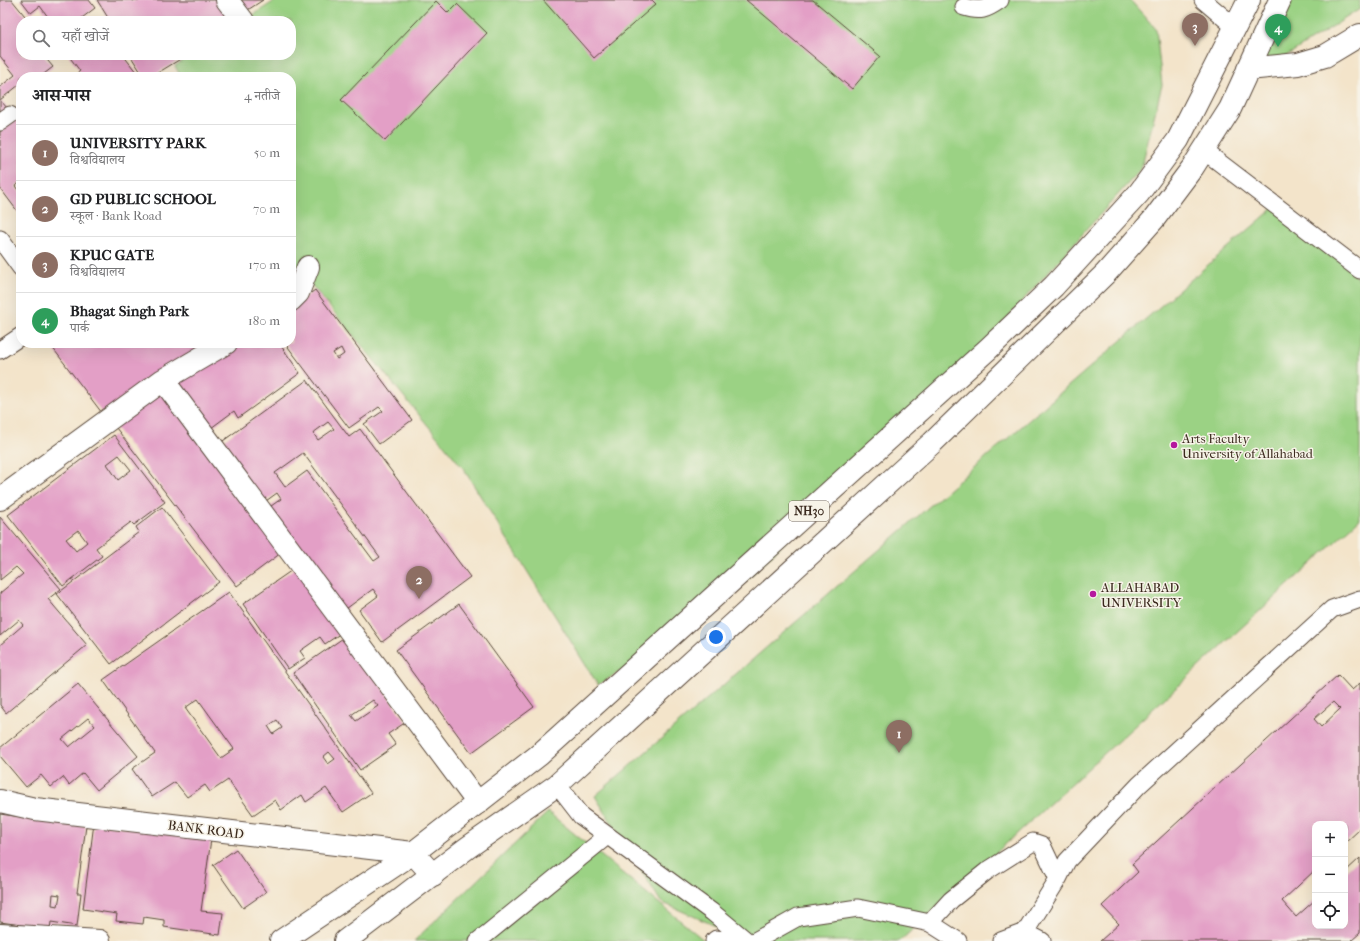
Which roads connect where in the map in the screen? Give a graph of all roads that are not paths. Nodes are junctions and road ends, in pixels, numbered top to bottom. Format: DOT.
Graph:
graph roads {
  1 [pos="227,0"];
  2 [pos="1000,0"];
  3 [pos="1203,0"];
  4 [pos="1249,0"];
  5 [pos="1280,0"];
  6 [pos="964,7"];
  7 [pos="239,16"];
  8 [pos="1236,28"];
  9 [pos="1360,35"];
  10 [pos="1248,69"];
  11 [pos="1203,150"];
  12 [pos="0,239"];
  13 [pos="16,261"];
  14 [pos="308,267"];
  15 [pos="1360,270"];
  16 [pos="296,295"];
  17 [pos="16,339"];
  18 [pos="217,348"];
  19 [pos="0,350"];
  20 [pos="163,380"];
  21 [pos="0,499"];
  22 [pos="1360,598"];
  23 [pos="557,785"];
  24 [pos="0,800"];
  25 [pos="478,803"];
  26 [pos="607,836"];
  27 [pos="413,853"];
  28 [pos="433,875"];
  29 [pos="1058,879"];
  30 [pos="930,923"];
  31 [pos="0,935"];
  32 [pos="1023,937"];
  33 [pos="99,941"];
  34 [pos="281,941"];
  35 [pos="345,941"];
  36 [pos="478,941"];
  37 [pos="714,941"];
  38 [pos="731,941"];
  39 [pos="747,941"];
  40 [pos="755,941"];
  41 [pos="958,941"];
  42 [pos="1001,941"];
  43 [pos="1042,941"];
  1 -- 7 [label="main road"];
  2 -- 6 [label="lane"];
  3 -- 8 [label="lane"];
  4 -- 8 [label="main road, NH30"];
  5 -- 10 [label="main road"];
  8 -- 25 [label="main road, NH30"];
  9 -- 10 [label="main road"];
  10 -- 11 [label="main road"];
  11 -- 15 [label="lane"];
  11 -- 23 [label="main road"];
  12 -- 13 [label="lane"];
  14 -- 16 [label="main road"];
  17 -- 19 [label="lane"];
  18 -- 20 [label="main road"];
  20 -- 21 [label="main road"];
  20 -- 25 [label="main road"];
  22 -- 29 [label="lane"];
  23 -- 26 [label="lane"];
  23 -- 28 [label="main road"];
  24 -- 27 [label="main road, BANK ROAD"];
  25 -- 27 [label="main road, NH30"];
  26 -- 36 [label="lane"];
  26 -- 39 [label="lane"];
  27 -- 28 [label="main road"];
  27 -- 34 [label="main road, NH30"];
  28 -- 35 [label="main road"];
  29 -- 30 [label="lane"];
  29 -- 32 [label="lane"];
  30 -- 40 [label="lane"];
  30 -- 41 [label="lane"];
  31 -- 33 [label="main road"];
  32 -- 42 [label="lane"];
  32 -- 43 [label="lane"];
  37 -- 38 [label="lane"];
}
